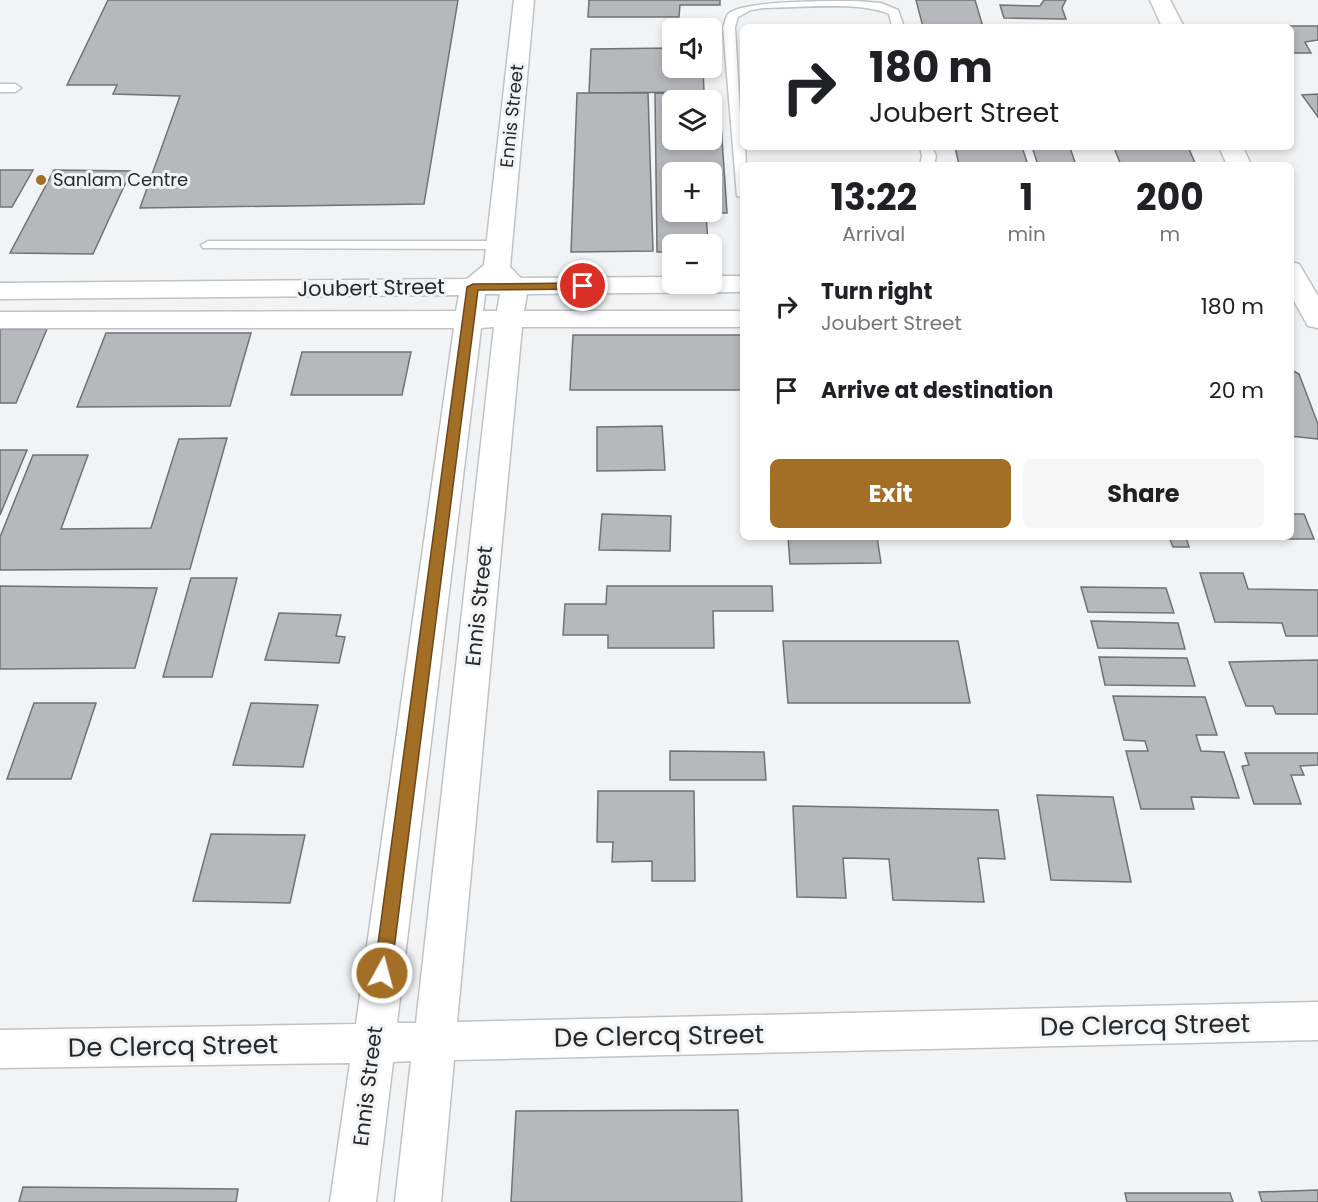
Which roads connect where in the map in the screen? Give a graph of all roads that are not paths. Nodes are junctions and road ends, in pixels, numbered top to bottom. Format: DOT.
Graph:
graph roads {
  1 [pos="524,0"];
  2 [pos="1160,0"];
  3 [pos="897,24"];
  4 [pos="1172,24"];
  5 [pos="738,80"];
  6 [pos="0,88"];
  7 [pos="15,88"];
  8 [pos="740,132"];
  9 [pos="208,245"];
  10 [pos="505,280"];
  11 [pos="740,284"];
  12 [pos="0,291"];
  13 [pos="471,303"];
  14 [pos="740,318"];
  15 [pos="0,320"];
  16 [pos="1318,1021"];
  17 [pos="434,1041"];
  18 [pos="373,1043"];
  19 [pos="0,1049"];
  20 [pos="353,1202"];
  21 [pos="418,1202"];
  1 -- 10 [label="street, Ennis Street"];
  2 -- 4 [label="street"];
  3 -- 5 [label="lane"];
  5 -- 8 [label="lane"];
  6 -- 7 [label="lane"];
  9 -- 10 [label="lane"];
  10 -- 11 [label="street, Joubert Street"];
  10 -- 13 [label="street, Joubert Street"];
  10 -- 13 [label="street"];
  10 -- 14 [label="street, Joubert Street"];
  10 -- 17 [label="street, Ennis Street"];
  12 -- 13 [label="street, Joubert Street"];
  13 -- 15 [label="street, Joubert Street"];
  13 -- 18 [label="street, Ennis Street"];
  16 -- 17 [label="street, De Clercq Street"];
  17 -- 18 [label="street, De Clercq Street"];
  17 -- 21 [label="street, Ennis Street"];
  18 -- 19 [label="street, De Clercq Street"];
  18 -- 20 [label="street, Ennis Street"];
}
